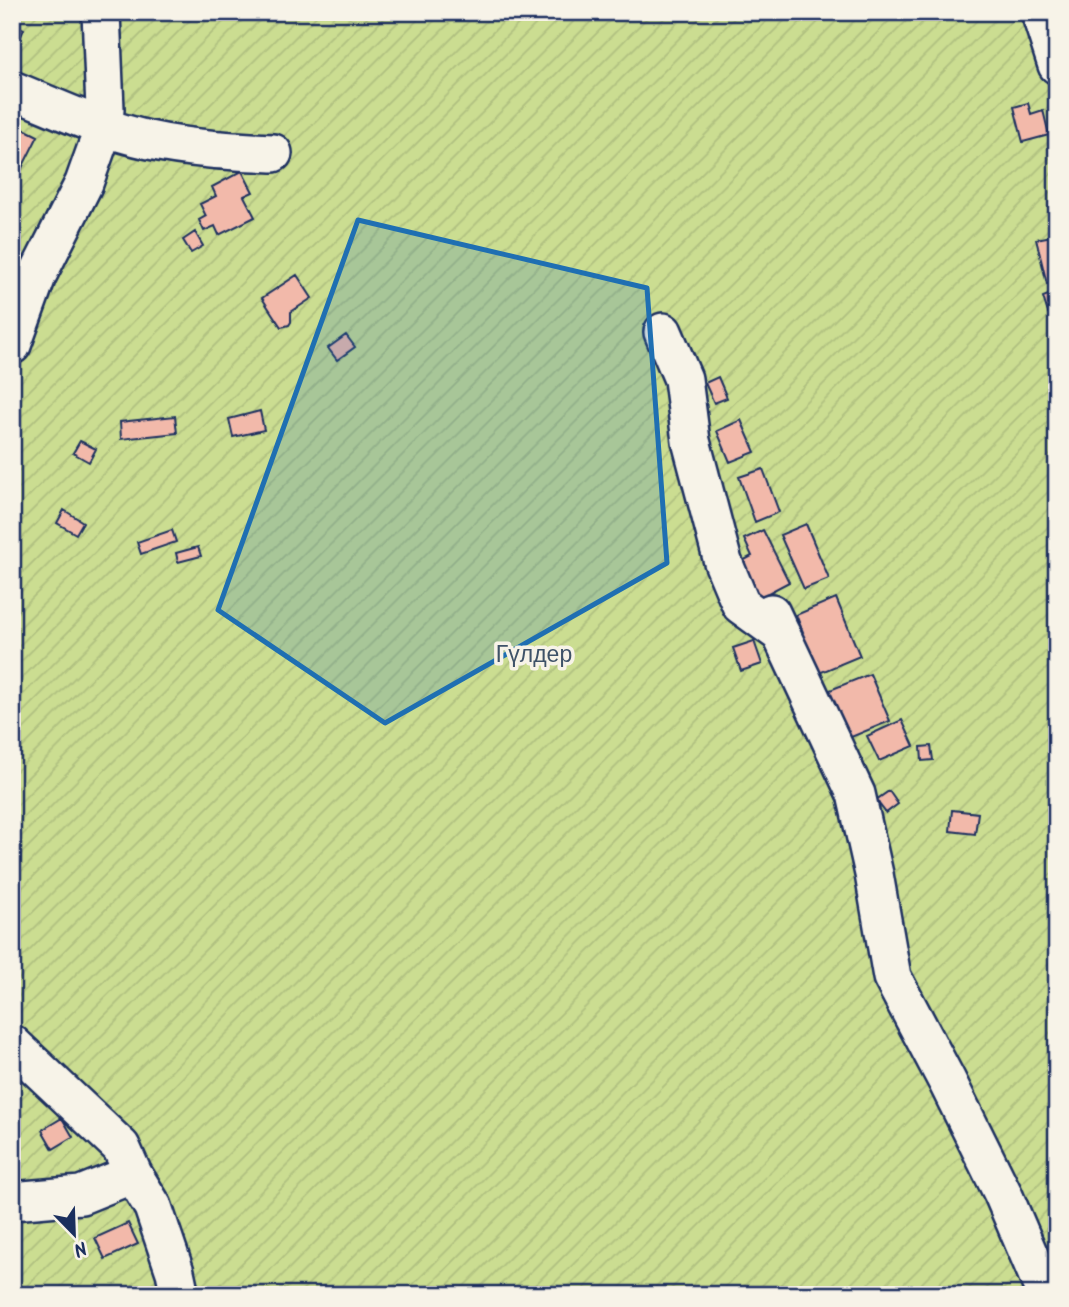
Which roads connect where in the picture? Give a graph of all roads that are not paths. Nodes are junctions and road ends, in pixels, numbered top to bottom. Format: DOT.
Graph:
graph roads {
  1 [pos="101,12"];
  2 [pos="1040,12"];
  3 [pos="1057,65"];
  4 [pos="12,90"];
  5 [pos="104,127"];
  6 [pos="273,153"];
  7 [pos="663,332"];
  8 [pos="12,345"];
  9 [pos="12,1044"];
  10 [pos="133,1174"];
  11 [pos="12,1201"];
  12 [pos="180,1295"];
  13 [pos="1046,1295"];
  1 -- 5 [label="street"];
  2 -- 3 [label="street"];
  4 -- 5 [label="street"];
  5 -- 6 [label="street"];
  5 -- 8 [label="street"];
  7 -- 13 [label="street"];
  9 -- 10 [label="street"];
  10 -- 11 [label="street"];
  10 -- 12 [label="street"];
}
